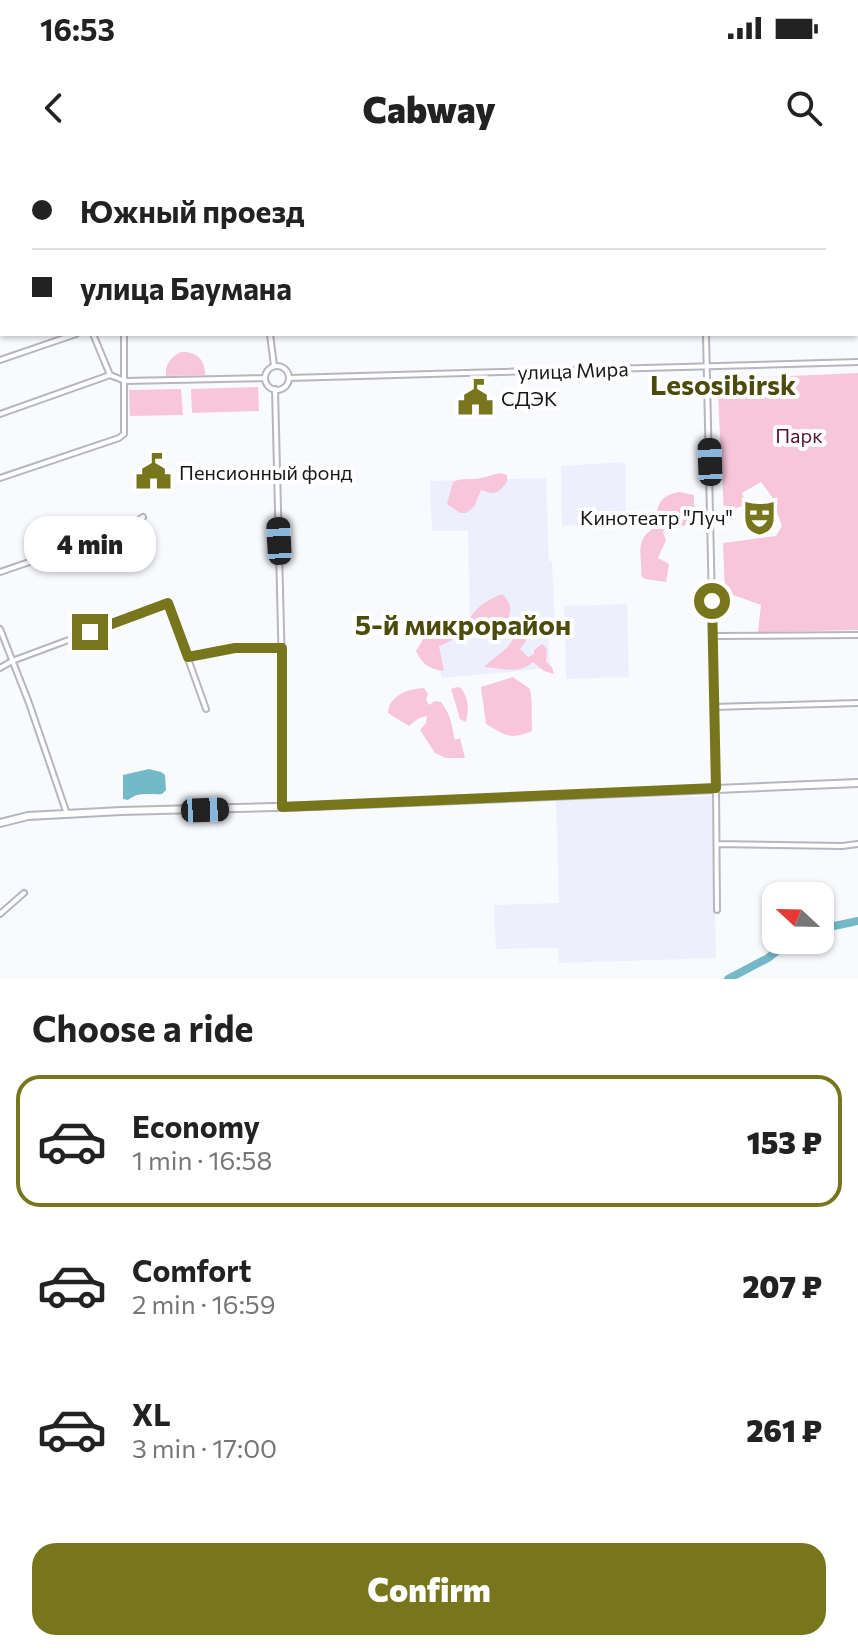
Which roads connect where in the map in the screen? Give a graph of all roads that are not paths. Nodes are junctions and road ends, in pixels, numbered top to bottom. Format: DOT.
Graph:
graph roads {
  1 [pos="70,336"];
  2 [pos="94,336"];
  3 [pos="124,336"];
  4 [pos="270,336"];
  5 [pos="706,336"];
  6 [pos="0,360"];
  7 [pos="858,362"];
  8 [pos="706,365"];
  9 [pos="274,366"];
  10 [pos="110,375"];
  11 [pos="265,378"];
  12 [pos="289,378"];
  13 [pos="125,381"];
  14 [pos="275,389"];
  15 [pos="0,414"];
  16 [pos="0,478"];
  17 [pos="143,517"];
  18 [pos="0,572"];
  19 [pos="0,629"];
  20 [pos="858,635"];
  21 [pos="713,636"];
  22 [pos="282,648"];
  23 [pos="188,657"];
  24 [pos="12,661"];
  25 [pos="0,668"];
  26 [pos="858,703"];
  27 [pos="714,707"];
  28 [pos="206,709"];
  29 [pos="858,783"];
  30 [pos="716,788"];
  31 [pos="282,807"];
  32 [pos="67,814"];
  33 [pos="0,823"];
  34 [pos="717,844"];
  35 [pos="858,844"];
  36 [pos="24,893"];
  37 [pos="717,910"];
  38 [pos="0,914"];
  1 -- 6 [label="street"];
  2 -- 10 [label="street"];
  3 -- 13 [label="street"];
  4 -- 9 [label="street"];
  5 -- 8 [label="street"];
  7 -- 8 [label="street, улица Мира"];
  8 -- 12 [label="street, улица Мира"];
  8 -- 21 [label="street"];
  9 -- 11 [label="street"];
  9 -- 12 [label="street"];
  10 -- 13 [label="street"];
  10 -- 15 [label="street"];
  11 -- 13 [label="street"];
  11 -- 14 [label="street"];
  12 -- 14 [label="street"];
  13 -- 16 [label="street"];
  14 -- 22 [label="street"];
  17 -- 18 [label="street"];
  19 -- 24 [label="street"];
  20 -- 21 [label="street"];
  21 -- 27 [label="street"];
  22 -- 23 [label="street"];
  22 -- 31 [label="street"];
  23 -- 24 [label="street"];
  23 -- 28 [label="street"];
  24 -- 25 [label="street"];
  24 -- 32 [label="street"];
  26 -- 27 [label="street"];
  27 -- 30 [label="street"];
  29 -- 30 [label="main road"];
  30 -- 31 [label="main road"];
  30 -- 34 [label="street"];
  31 -- 32 [label="main road"];
  32 -- 33 [label="main road"];
  34 -- 35 [label="street"];
  34 -- 37 [label="street"];
  36 -- 38 [label="street"];
}
